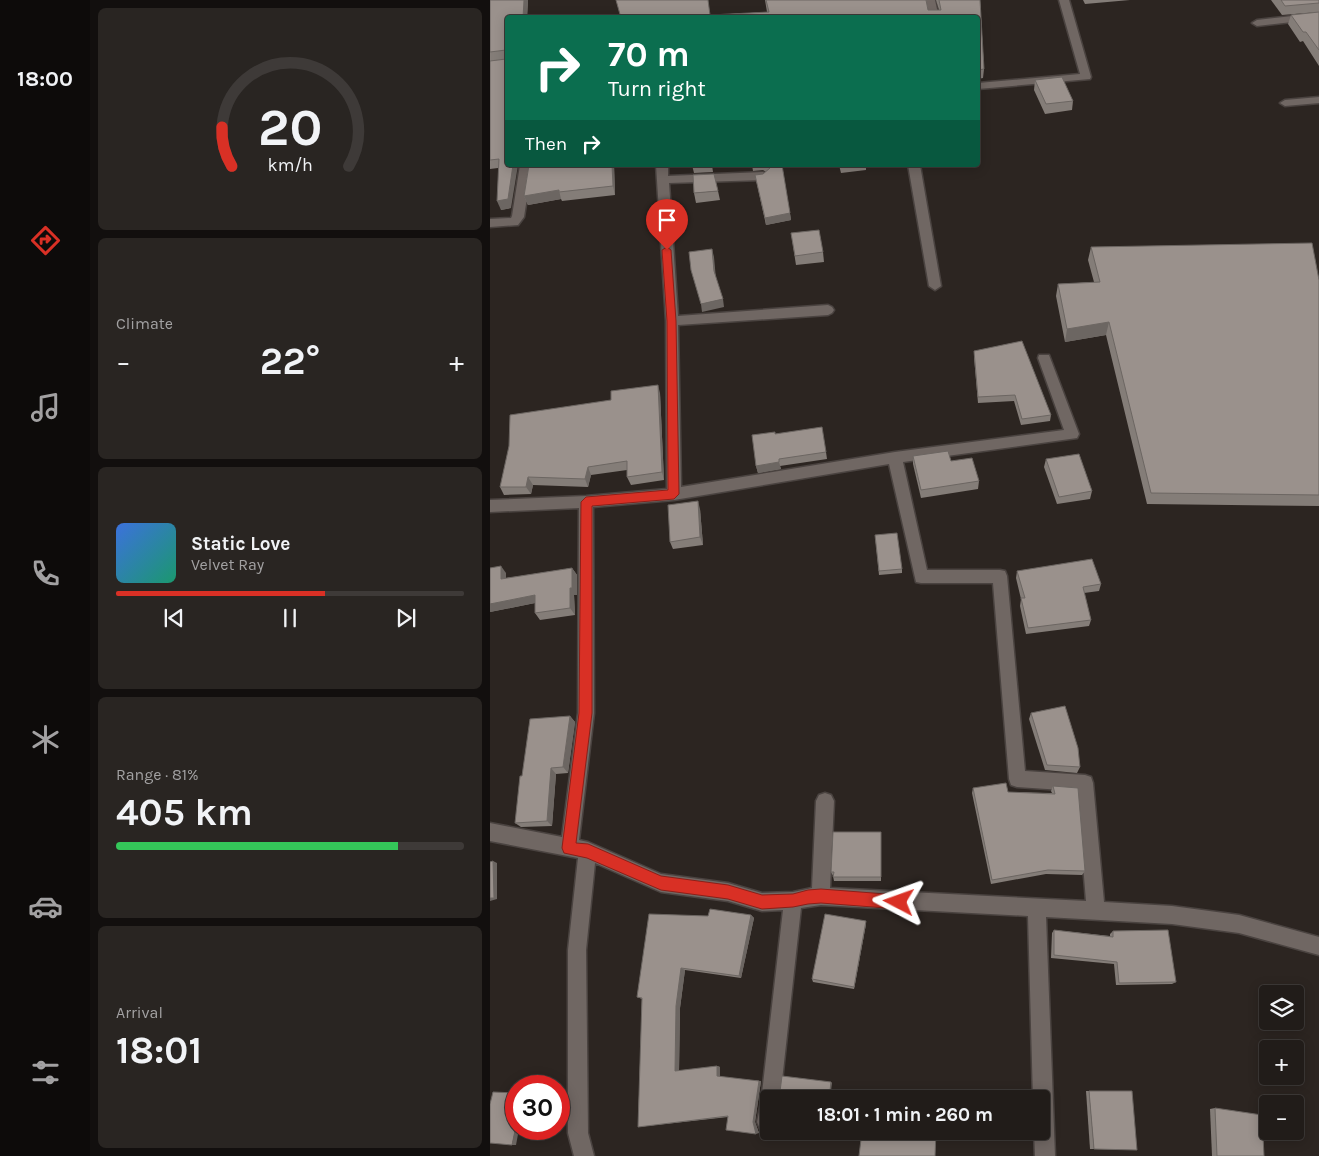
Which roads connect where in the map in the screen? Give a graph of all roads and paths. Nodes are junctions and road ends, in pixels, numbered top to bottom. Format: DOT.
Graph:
graph roads {
  1 [pos="930,0"];
  2 [pos="1064,0"];
  3 [pos="933,15"];
  4 [pos="1319,16"];
  5 [pos="1257,23"];
  6 [pos="980,86"];
  7 [pos="1319,100"];
  8 [pos="1285,103"];
  9 [pos="526,167"];
  10 [pos="662,167"];
  11 [pos="914,167"];
  12 [pos="763,176"];
  13 [pos="662,180"];
  14 [pos="490,224"];
  15 [pos="935,286"];
  16 [pos="828,310"];
  17 [pos="672,321"];
  18 [pos="1044,358"];
  19 [pos="895,458"];
  20 [pos="674,494"];
  21 [pos="586,502"];
  22 [pos="490,506"];
  23 [pos="825,801"];
  24 [pos="490,832"];
  25 [pos="578,850"];
  26 [pos="821,896"];
  27 [pos="793,900"];
  28 [pos="1037,909"];
  29 [pos="1096,911"];
  30 [pos="1319,946"];
  31 [pos="771,1090"];
  32 [pos="1049,1155"];
  33 [pos="584,1156"];
  1 -- 3 [label="street"];
  2 -- 6 [label="street"];
  4 -- 5 [label="street"];
  7 -- 8 [label="street"];
  9 -- 14 [label="street"];
  10 -- 13 [label="street"];
  11 -- 15 [label="street"];
  12 -- 13 [label="street"];
  13 -- 17 [label="street"];
  16 -- 17 [label="street"];
  17 -- 20 [label="street"];
  18 -- 19 [label="street"];
  19 -- 20 [label="street"];
  19 -- 29 [label="street"];
  20 -- 21 [label="street"];
  21 -- 22 [label="street"];
  21 -- 25 [label="street"];
  23 -- 26 [label="street"];
  24 -- 25 [label="street"];
  25 -- 27 [label="street"];
  25 -- 33 [label="street"];
  26 -- 27 [label="street"];
  26 -- 28 [label="street"];
  27 -- 31 [label="street"];
  28 -- 29 [label="street"];
  28 -- 32 [label="street"];
  29 -- 30 [label="street"];
}
